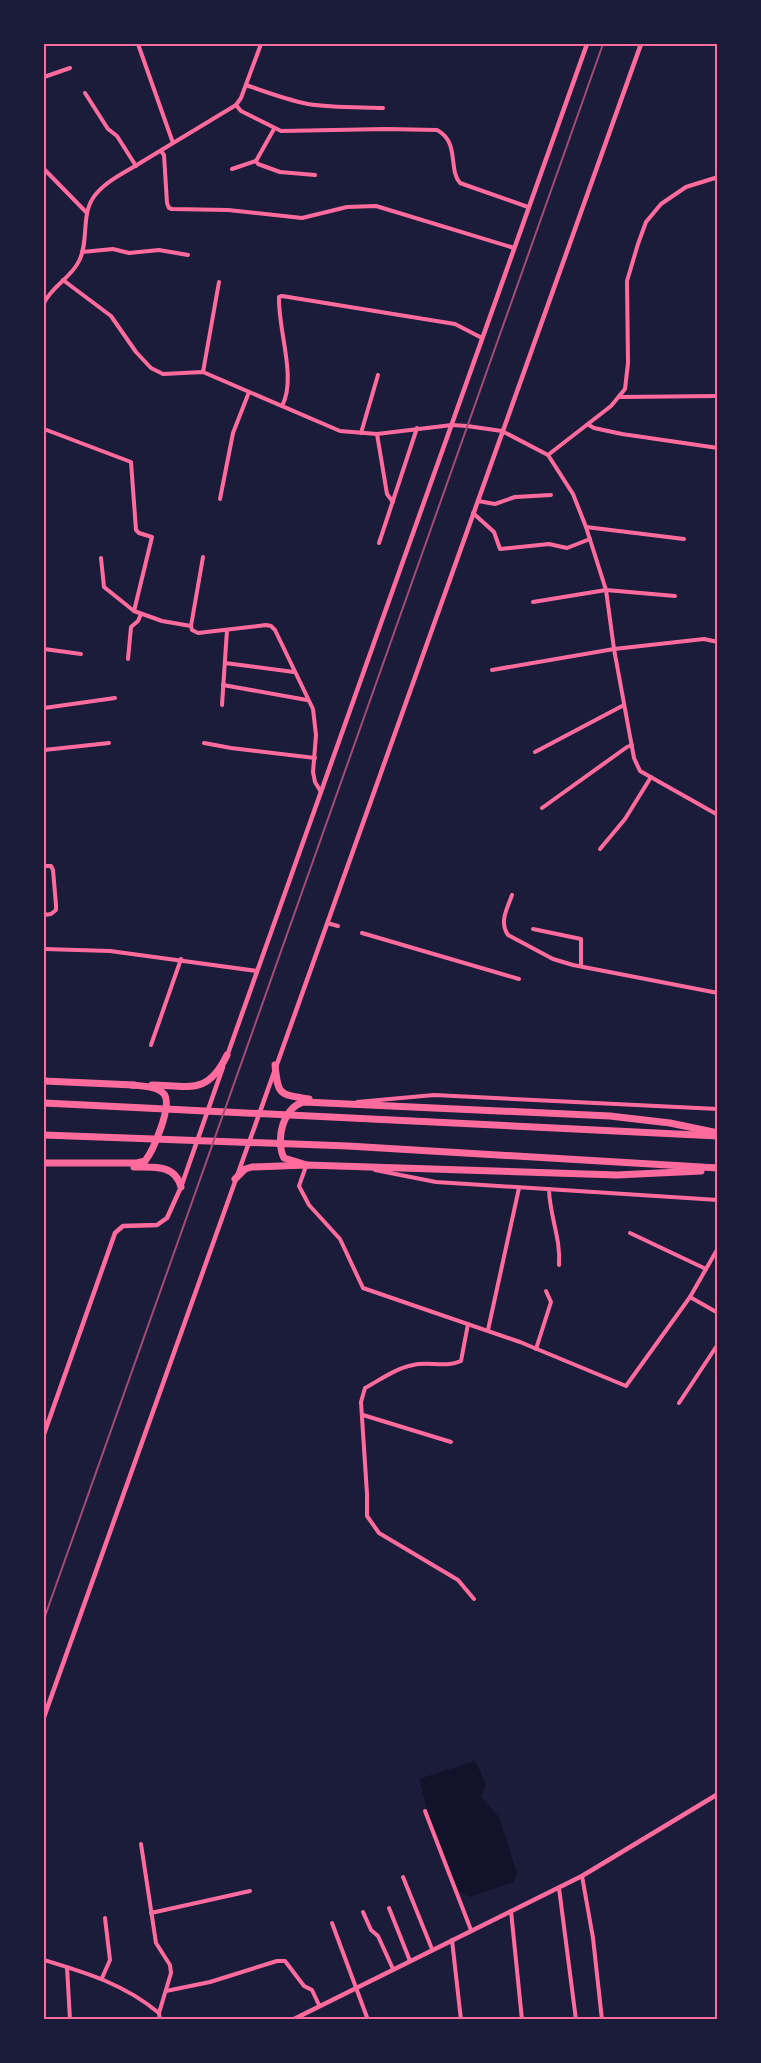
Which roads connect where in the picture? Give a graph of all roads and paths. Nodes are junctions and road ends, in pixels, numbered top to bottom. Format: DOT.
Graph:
graph roads {
  1 [pos="138,44"];
  2 [pos="261,44"];
  3 [pos="587,44"];
  4 [pos="641,44"];
  5 [pos="70,68"];
  6 [pos="44,77"];
  7 [pos="246,85"];
  8 [pos="86,93"];
  9 [pos="236,105"];
  10 [pos="383,108"];
  11 [pos="274,129"];
  12 [pos="173,143"];
  13 [pos="161,151"];
  14 [pos="256,161"];
  15 [pos="136,166"];
  16 [pos="232,169"];
  17 [pos="44,170"];
  18 [pos="315,175"];
  19 [pos="717,177"];
  20 [pos="528,207"];
  21 [pos="88,214"];
  22 [pos="514,248"];
  23 [pos="82,252"];
  24 [pos="188,255"];
  25 [pos="63,280"];
  26 [pos="219,282"];
  27 [pos="44,289"];
  28 [pos="51,291"];
  29 [pos="44,303"];
  30 [pos="482,338"];
  31 [pos="203,372"];
  32 [pos="378,375"];
  33 [pos="249,392"];
  34 [pos="717,396"];
  35 [pos="618,397"];
  36 [pos="282,406"];
  37 [pos="589,424"];
  38 [pos="452,425"];
  39 [pos="417,428"];
  40 [pos="44,429"];
  41 [pos="502,431"];
  42 [pos="362,433"];
  43 [pos="377,434"];
  44 [pos="717,448"];
  45 [pos="548,455"];
  46 [pos="551,495"];
  47 [pos="220,499"];
  48 [pos="478,501"];
  49 [pos="393,502"];
  50 [pos="473,513"];
  51 [pos="586,527"];
  52 [pos="590,539"];
  53 [pos="684,539"];
  54 [pos="379,543"];
  55 [pos="203,557"];
  56 [pos="101,558"];
  57 [pos="606,590"];
  58 [pos="675,596"];
  59 [pos="533,602"];
  60 [pos="134,610"];
  61 [pos="141,614"];
  62 [pos="191,626"];
  63 [pos="226,630"];
  64 [pos="717,642"];
  65 [pos="44,649"];
  66 [pos="614,649"];
  67 [pos="81,654"];
  68 [pos="128,659"];
  69 [pos="225,663"];
  70 [pos="492,670"];
  71 [pos="294,672"];
  72 [pos="223,685"];
  73 [pos="115,698"];
  74 [pos="308,700"];
  75 [pos="222,705"];
  76 [pos="624,705"];
  77 [pos="44,708"];
  78 [pos="109,743"];
  79 [pos="204,743"];
  80 [pos="633,745"];
  81 [pos="44,750"];
  82 [pos="535,752"];
  83 [pos="315,758"];
  84 [pos="651,777"];
  85 [pos="321,792"];
  86 [pos="542,808"];
  87 [pos="717,815"];
  88 [pos="600,849"];
  89 [pos="44,866"];
  90 [pos="512,895"];
  91 [pos="44,915"];
  92 [pos="326,922"];
  93 [pos="338,926"];
  94 [pos="533,929"];
  95 [pos="362,933"];
  96 [pos="44,949"];
  97 [pos="181,960"];
  98 [pos="581,966"];
  99 [pos="258,971"];
  100 [pos="519,979"];
  101 [pos="717,993"];
  102 [pos="151,1045"];
  103 [pos="227,1055"];
  104 [pos="275,1065"];
  105 [pos="44,1082"];
  106 [pos="132,1084"];
  107 [pos="318,1101"];
  108 [pos="347,1102"];
  109 [pos="44,1103"];
  110 [pos="717,1109"];
  111 [pos="44,1135"];
  112 [pos="717,1135"];
  113 [pos="44,1163"];
  114 [pos="58,1163"];
  115 [pos="307,1165"];
  116 [pos="356,1166"];
  117 [pos="717,1169"];
  118 [pos="234,1179"];
  119 [pos="181,1187"];
  120 [pos="519,1188"];
  121 [pos="549,1190"];
  122 [pos="717,1200"];
  123 [pos="630,1233"];
  124 [pos="717,1248"];
  125 [pos="559,1265"];
  126 [pos="706,1269"];
  127 [pos="546,1291"];
  128 [pos="690,1296"];
  129 [pos="717,1313"];
  130 [pos="468,1324"];
  131 [pos="488,1330"];
  132 [pos="717,1344"];
  133 [pos="536,1349"];
  134 [pos="679,1403"];
  135 [pos="363,1415"];
  136 [pos="44,1434"];
  137 [pos="451,1442"];
  138 [pos="474,1599"];
  139 [pos="44,1717"];
  140 [pos="717,1794"];
  141 [pos="425,1811"];
  142 [pos="141,1844"];
  143 [pos="582,1876"];
  144 [pos="403,1877"];
  145 [pos="559,1888"];
  146 [pos="250,1891"];
  147 [pos="389,1908"];
  148 [pos="511,1911"];
  149 [pos="363,1912"];
  150 [pos="151,1913"];
  151 [pos="105,1918"];
  152 [pos="332,1923"];
  153 [pos="471,1930"];
  154 [pos="452,1940"];
  155 [pos="432,1949"];
  156 [pos="44,1960"];
  157 [pos="410,1961"];
  158 [pos="67,1967"];
  159 [pos="393,1969"];
  160 [pos="102,1978"];
  161 [pos="357,1988"];
  162 [pos="165,1991"];
  163 [pos="319,2005"];
  164 [pos="159,2013"];
  165 [pos="70,2019"];
  166 [pos="160,2019"];
  167 [pos="292,2019"];
  168 [pos="368,2019"];
  169 [pos="461,2019"];
  170 [pos="522,2019"];
  171 [pos="576,2019"];
  172 [pos="602,2019"];
  1 -- 12 [label="street"];
  2 -- 7 [label="street"];
  3 -- 20 [label="street"];
  4 -- 41 [label="street"];
  5 -- 6 [label="street"];
  7 -- 9 [label="street"];
  7 -- 10 [label="street"];
  8 -- 15 [label="street"];
  9 -- 11 [label="street"];
  9 -- 12 [label="street"];
  11 -- 14 [label="street"];
  11 -- 20 [label="street"];
  12 -- 13 [label="street"];
  13 -- 15 [label="street"];
  13 -- 22 [label="street"];
  14 -- 16 [label="street"];
  14 -- 18 [label="street"];
  15 -- 21 [label="street"];
  17 -- 21 [label="street"];
  19 -- 35 [label="street"];
  20 -- 22 [label="street"];
  21 -- 23 [label="street"];
  22 -- 30 [label="street"];
  23 -- 24 [label="street"];
  23 -- 25 [label="street"];
  25 -- 28 [label="street"];
  25 -- 31 [label="street"];
  26 -- 31 [label="street"];
  27 -- 28 [label="street"];
  28 -- 29 [label="street"];
  30 -- 36 [label="street"];
  30 -- 38 [label="street"];
  31 -- 33 [label="street"];
  32 -- 42 [label="street"];
  33 -- 36 [label="street"];
  33 -- 47 [label="street"];
  34 -- 35 [label="street"];
  35 -- 37 [label="street"];
  36 -- 42 [label="street"];
  37 -- 44 [label="street"];
  37 -- 45 [label="street"];
  38 -- 39 [label="street"];
  38 -- 41 [label="street"];
  38 -- 85 [label="street"];
  39 -- 43 [label="street"];
  39 -- 49 [label="street"];
  40 -- 60 [label="street"];
  41 -- 45 [label="street"];
  41 -- 48 [label="street"];
  42 -- 43 [label="street"];
  43 -- 49 [label="street"];
  45 -- 51 [label="street"];
  46 -- 48 [label="street"];
  48 -- 50 [label="street"];
  49 -- 54 [label="street"];
  50 -- 52 [label="street"];
  50 -- 92 [label="street"];
  51 -- 52 [label="street"];
  51 -- 53 [label="street"];
  52 -- 57 [label="street"];
  55 -- 62 [label="street"];
  56 -- 60 [label="street"];
  57 -- 58 [label="street"];
  57 -- 59 [label="street"];
  57 -- 66 [label="street"];
  60 -- 61 [label="street"];
  61 -- 62 [label="street"];
  61 -- 68 [label="street"];
  62 -- 63 [label="street"];
  63 -- 69 [label="street"];
  63 -- 71 [label="street"];
  64 -- 66 [label="street"];
  65 -- 67 [label="street"];
  66 -- 70 [label="street"];
  66 -- 76 [label="street"];
  69 -- 71 [label="street"];
  69 -- 72 [label="street"];
  71 -- 74 [label="street"];
  72 -- 74 [label="street"];
  72 -- 75 [label="street"];
  73 -- 77 [label="street"];
  74 -- 83 [label="street"];
  76 -- 80 [label="street"];
  76 -- 82 [label="street"];
  78 -- 81 [label="street"];
  79 -- 83 [label="street"];
  80 -- 84 [label="street"];
  80 -- 86 [label="street"];
  83 -- 85 [label="street"];
  84 -- 87 [label="street"];
  84 -- 88 [label="street"];
  85 -- 99 [label="street"];
  89 -- 91 [label="street"];
  90 -- 98 [label="street"];
  92 -- 93 [label="street"];
  92 -- 104 [label="street"];
  94 -- 98 [label="street"];
  95 -- 100 [label="street"];
  96 -- 97 [label="street"];
  97 -- 99 [label="street"];
  97 -- 102 [label="street"];
  98 -- 101 [label="street"];
  99 -- 103 [label="street"];
  103 -- 106 [label="highway"];
  103 -- 119 [label="street"];
  104 -- 107 [label="highway"];
  104 -- 118 [label="street"];
  105 -- 106 [label="highway"];
  106 -- 114 [label="highway"];
  107 -- 108 [label="highway"];
  107 -- 115 [label="highway"];
  108 -- 110 [label="street"];
  108 -- 112 [label="highway"];
  109 -- 112 [label="highway"];
  111 -- 117 [label="highway"];
  113 -- 114 [label="highway"];
  114 -- 119 [label="highway"];
  115 -- 116 [label="highway"];
  115 -- 118 [label="highway"];
  115 -- 130 [label="street"];
  116 -- 117 [label="highway"];
  116 -- 120 [label="street"];
  118 -- 139 [label="street"];
  119 -- 136 [label="street"];
  120 -- 121 [label="street"];
  120 -- 131 [label="street"];
  121 -- 122 [label="street"];
  121 -- 125 [label="street"];
  123 -- 126 [label="street"];
  124 -- 126 [label="street"];
  126 -- 128 [label="street"];
  127 -- 133 [label="street"];
  128 -- 129 [label="street"];
  128 -- 133 [label="street"];
  130 -- 131 [label="street"];
  130 -- 135 [label="street"];
  131 -- 133 [label="street"];
  132 -- 134 [label="street"];
  135 -- 137 [label="street"];
  135 -- 138 [label="street"];
  140 -- 143 [label="street"];
  141 -- 153 [label="street"];
  142 -- 150 [label="street"];
  143 -- 145 [label="street"];
  143 -- 172 [label="street"];
  144 -- 155 [label="street"];
  145 -- 148 [label="street"];
  145 -- 171 [label="street"];
  146 -- 150 [label="street"];
  147 -- 157 [label="street"];
  148 -- 153 [label="street"];
  148 -- 170 [label="street"];
  149 -- 159 [label="street"];
  150 -- 162 [label="street"];
  151 -- 160 [label="street"];
  152 -- 161 [label="street"];
  153 -- 154 [label="street"];
  154 -- 155 [label="street"];
  154 -- 169 [label="street"];
  155 -- 157 [label="street"];
  156 -- 158 [label="street"];
  157 -- 159 [label="street"];
  158 -- 160 [label="street"];
  158 -- 165 [label="street"];
  159 -- 161 [label="street"];
  160 -- 164 [label="street"];
  161 -- 163 [label="street"];
  161 -- 168 [label="street"];
  162 -- 163 [label="street"];
  162 -- 164 [label="street"];
  163 -- 167 [label="street"];
  164 -- 166 [label="street"];
}
